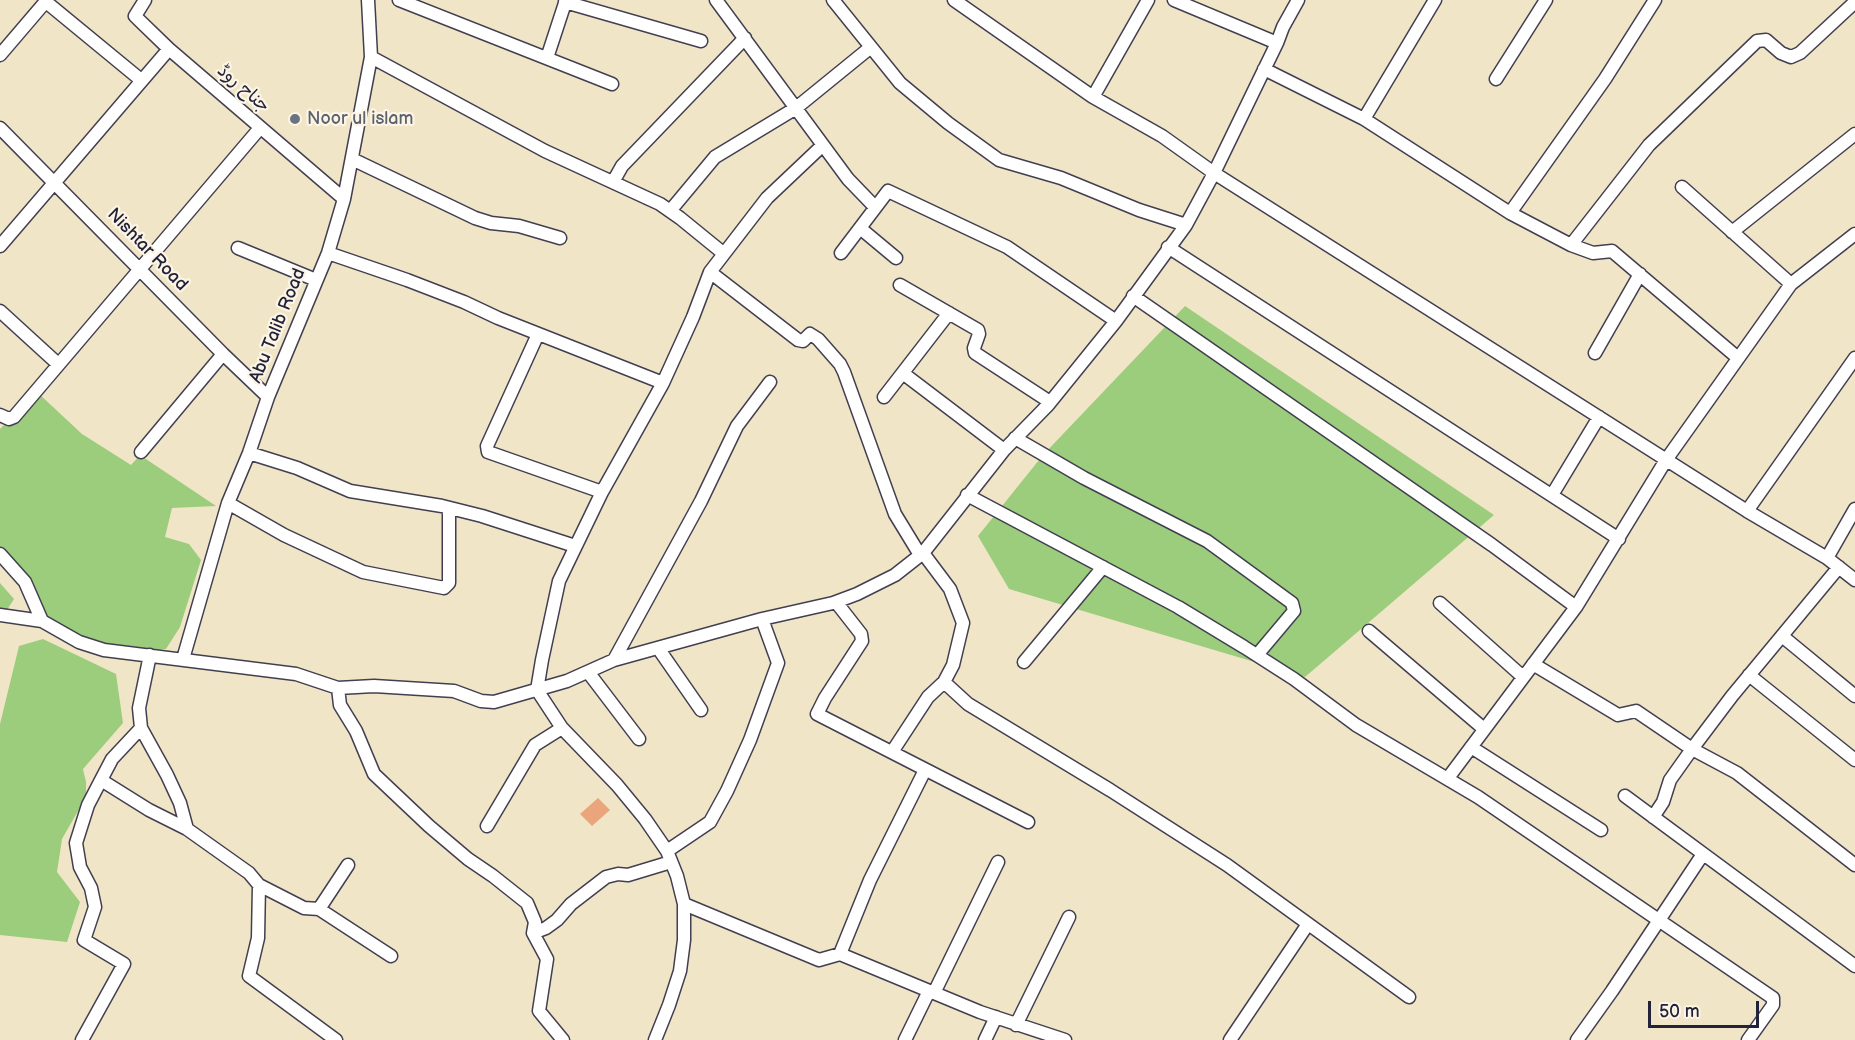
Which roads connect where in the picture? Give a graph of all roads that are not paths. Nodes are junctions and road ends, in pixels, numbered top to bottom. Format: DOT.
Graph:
graph roads {
  1 [pos="145,0"];
  2 [pos="368,0"];
  3 [pos="399,0"];
  4 [pos="716,0"];
  5 [pos="833,0"];
  6 [pos="954,0"];
  7 [pos="1148,0"];
  8 [pos="1174,0"];
  9 [pos="1298,0"];
  10 [pos="1435,0"];
  11 [pos="1546,0"];
  12 [pos="1655,0"];
  13 [pos="46,1"];
  14 [pos="566,1"];
  15 [pos="1855,2"];
  16 [pos="745,38"];
  17 [pos="701,41"];
  18 [pos="1277,43"];
  19 [pos="871,47"];
  20 [pos="169,49"];
  21 [pos="0,55"];
  22 [pos="371,57"];
  23 [pos="547,58"];
  24 [pos="1264,69"];
  25 [pos="1496,79"];
  26 [pos="141,80"];
  27 [pos="612,84"];
  28 [pos="1093,97"];
  29 [pos="796,108"];
  30 [pos="1364,119"];
  31 [pos="0,128"];
  32 [pos="260,128"];
  33 [pos="1855,134"];
  34 [pos="823,145"];
  35 [pos="352,159"];
  36 [pos="1214,172"];
  37 [pos="55,182"];
  38 [pos="613,182"];
  39 [pos="1682,187"];
  40 [pos="344,199"];
  41 [pos="875,207"];
  42 [pos="670,211"];
  43 [pos="1510,213"];
  44 [pos="1186,225"];
  45 [pos="860,228"];
  46 [pos="1732,232"];
  47 [pos="1855,234"];
  48 [pos="560,238"];
  49 [pos="1572,245"];
  50 [pos="0,246"];
  51 [pos="1168,247"];
  52 [pos="238,248"];
  53 [pos="841,252"];
  54 [pos="723,253"];
  55 [pos="328,254"];
  56 [pos="896,258"];
  57 [pos="141,269"];
  58 [pos="710,272"];
  59 [pos="1640,274"];
  60 [pos="316,280"];
  61 [pos="1791,284"];
  62 [pos="900,285"];
  63 [pos="1133,296"];
  64 [pos="0,311"];
  65 [pos="949,313"];
  66 [pos="1116,321"];
  67 [pos="538,334"];
  68 [pos="1595,353"];
  69 [pos="223,354"];
  70 [pos="1738,358"];
  71 [pos="1855,358"];
  72 [pos="58,364"];
  73 [pos="904,374"];
  74 [pos="770,382"];
  75 [pos="663,383"];
  76 [pos="268,397"];
  77 [pos="884,397"];
  78 [pos="1050,402"];
  79 [pos="0,415"];
  80 [pos="1599,417"];
  81 [pos="1015,438"];
  82 [pos="1004,450"];
  83 [pos="141,452"];
  84 [pos="249,453"];
  85 [pos="1666,460"];
  86 [pos="602,492"];
  87 [pos="967,495"];
  88 [pos="1552,495"];
  89 [pos="228,503"];
  90 [pos="449,508"];
  91 [pos="1855,509"];
  92 [pos="1747,511"];
  93 [pos="1619,538"];
  94 [pos="575,546"];
  95 [pos="0,554"];
  96 [pos="922,554"];
  97 [pos="1827,558"];
  98 [pos="1102,567"];
  99 [pos="1839,567"];
  100 [pos="1855,580"];
  101 [pos="836,602"];
  102 [pos="1440,603"];
  103 [pos="1576,607"];
  104 [pos="0,615"];
  105 [pos="762,619"];
  106 [pos="42,621"];
  107 [pos="1369,631"];
  108 [pos="1782,636"];
  109 [pos="658,648"];
  110 [pos="150,655"];
  111 [pos="1257,656"];
  112 [pos="183,659"];
  113 [pos="614,660"];
  114 [pos="1024,662"];
  115 [pos="1533,664"];
  116 [pos="588,672"];
  117 [pos="1749,675"];
  118 [pos="1523,677"];
  119 [pos="944,682"];
  120 [pos="338,688"];
  121 [pos="537,690"];
  122 [pos="1855,696"];
  123 [pos="701,710"];
  124 [pos="141,728"];
  125 [pos="562,728"];
  126 [pos="1484,729"];
  127 [pos="639,740"];
  128 [pos="1471,747"];
  129 [pos="1692,749"];
  130 [pos="892,752"];
  131 [pos="1855,760"];
  132 [pos="925,770"];
  133 [pos="1448,778"];
  134 [pos="101,780"];
  135 [pos="1625,796"];
  136 [pos="1653,817"];
  137 [pos="1028,822"];
  138 [pos="487,826"];
  139 [pos="187,830"];
  140 [pos="1601,830"];
  141 [pos="1703,854"];
  142 [pos="669,856"];
  143 [pos="998,862"];
  144 [pos="348,865"];
  145 [pos="1855,865"];
  146 [pos="259,885"];
  147 [pos="684,904"];
  148 [pos="319,909"];
  149 [pos="1069,917"];
  150 [pos="1659,921"];
  151 [pos="1308,924"];
  152 [pos="533,933"];
  153 [pos="840,954"];
  154 [pos="392,956"];
  155 [pos="1855,966"];
  156 [pos="931,992"];
  157 [pos="1409,997"];
  158 [pos="996,1017"];
  159 [pos="1016,1025"];
  160 [pos="82,1040"];
  161 [pos="336,1040"];
  162 [pos="563,1040"];
  163 [pos="655,1040"];
  164 [pos="905,1040"];
  165 [pos="986,1040"];
  166 [pos="1065,1040"];
  167 [pos="1230,1040"];
  168 [pos="1577,1040"];
  169 [pos="1748,1040"];
  1 -- 20 [label="street, جناح روڈ"];
  2 -- 22 [label="street, Abu Talib Road"];
  3 -- 23 [label="street"];
  4 -- 16 [label="street"];
  5 -- 19 [label="street"];
  6 -- 28 [label="street"];
  7 -- 28 [label="street"];
  8 -- 18 [label="street"];
  9 -- 18 [label="street"];
  10 -- 30 [label="street"];
  11 -- 25 [label="street"];
  12 -- 43 [label="street"];
  13 -- 21 [label="street"];
  13 -- 26 [label="street"];
  14 -- 17 [label="street"];
  14 -- 23 [label="street"];
  15 -- 49 [label="street"];
  16 -- 29 [label="street"];
  16 -- 38 [label="street"];
  18 -- 24 [label="street"];
  19 -- 29 [label="street"];
  19 -- 44 [label="street"];
  20 -- 26 [label="street"];
  20 -- 32 [label="street, جناح روڈ"];
  22 -- 35 [label="street, Abu Talib Road"];
  22 -- 38 [label="street"];
  23 -- 27 [label="street"];
  24 -- 30 [label="street"];
  24 -- 36 [label="street"];
  26 -- 37 [label="street"];
  28 -- 36 [label="street"];
  29 -- 34 [label="street"];
  29 -- 42 [label="street"];
  30 -- 43 [label="street"];
  31 -- 37 [label="street, Nishtar Road"];
  32 -- 40 [label="street, جناح روڈ"];
  32 -- 57 [label="street"];
  33 -- 46 [label="street"];
  34 -- 41 [label="street"];
  34 -- 54 [label="street"];
  35 -- 40 [label="street, Abu Talib Road"];
  35 -- 48 [label="street"];
  36 -- 44 [label="street"];
  36 -- 80 [label="street"];
  37 -- 50 [label="street"];
  37 -- 57 [label="street, Nishtar Road"];
  38 -- 42 [label="street"];
  39 -- 46 [label="street"];
  40 -- 55 [label="street, Abu Talib Road"];
  41 -- 45 [label="street"];
  41 -- 66 [label="street"];
  42 -- 54 [label="street"];
  43 -- 49 [label="street"];
  44 -- 51 [label="street"];
  45 -- 53 [label="street"];
  45 -- 56 [label="street"];
  46 -- 61 [label="street"];
  47 -- 61 [label="street"];
  49 -- 59 [label="street"];
  51 -- 63 [label="street"];
  51 -- 88 [label="street"];
  52 -- 60 [label="street"];
  54 -- 58 [label="street"];
  55 -- 60 [label="street, Abu Talib Road"];
  55 -- 67 [label="street"];
  57 -- 69 [label="street, Nishtar Road"];
  57 -- 72 [label="street"];
  58 -- 75 [label="street"];
  58 -- 96 [label="street"];
  59 -- 68 [label="street"];
  59 -- 70 [label="street"];
  60 -- 76 [label="street, Abu Talib Road"];
  61 -- 70 [label="street"];
  62 -- 65 [label="street"];
  63 -- 66 [label="street"];
  63 -- 103 [label="street"];
  64 -- 72 [label="street"];
  65 -- 73 [label="street"];
  65 -- 78 [label="street"];
  66 -- 78 [label="street"];
  67 -- 75 [label="street"];
  67 -- 86 [label="street"];
  69 -- 76 [label="street, Nishtar Road"];
  69 -- 83 [label="street"];
  70 -- 85 [label="street"];
  71 -- 92 [label="street"];
  72 -- 79 [label="street"];
  73 -- 77 [label="street"];
  73 -- 82 [label="street"];
  74 -- 113 [label="street"];
  75 -- 86 [label="street"];
  76 -- 84 [label="street, Abu Talib Road"];
  78 -- 81 [label="street"];
  80 -- 85 [label="street"];
  80 -- 88 [label="street"];
  81 -- 82 [label="street"];
  81 -- 111 [label="street"];
  82 -- 87 [label="street"];
  84 -- 89 [label="street, Abu Talib Road"];
  84 -- 90 [label="street"];
  85 -- 92 [label="street"];
  85 -- 93 [label="street"];
  86 -- 94 [label="street"];
  87 -- 96 [label="street"];
  87 -- 98 [label="street"];
  88 -- 93 [label="street"];
  89 -- 90 [label="street"];
  89 -- 112 [label="street, Abu Talib Road"];
  90 -- 94 [label="street"];
  91 -- 97 [label="street"];
  92 -- 97 [label="street"];
  93 -- 103 [label="street"];
  94 -- 121 [label="street"];
  95 -- 106 [label="street"];
  96 -- 101 [label="street"];
  96 -- 119 [label="street"];
  97 -- 99 [label="street"];
  98 -- 111 [label="street"];
  98 -- 114 [label="street"];
  99 -- 100 [label="street"];
  99 -- 108 [label="street"];
  101 -- 105 [label="street"];
  101 -- 130 [label="street"];
  102 -- 118 [label="street"];
  103 -- 115 [label="street"];
  104 -- 106 [label="street"];
  105 -- 109 [label="street"];
  105 -- 142 [label="street"];
  106 -- 110 [label="street"];
  107 -- 126 [label="street"];
  108 -- 117 [label="street"];
  108 -- 122 [label="street"];
  109 -- 113 [label="street"];
  109 -- 123 [label="street"];
  110 -- 112 [label="street"];
  110 -- 124 [label="street"];
  111 -- 133 [label="street"];
  112 -- 120 [label="street"];
  113 -- 116 [label="street"];
  115 -- 118 [label="street"];
  115 -- 129 [label="street"];
  116 -- 121 [label="street"];
  116 -- 127 [label="street"];
  117 -- 129 [label="street"];
  117 -- 131 [label="street"];
  118 -- 126 [label="street"];
  119 -- 130 [label="street"];
  119 -- 151 [label="street"];
  120 -- 121 [label="street"];
  120 -- 152 [label="street"];
  121 -- 125 [label="street"];
  124 -- 134 [label="street"];
  124 -- 139 [label="street"];
  125 -- 138 [label="street"];
  125 -- 142 [label="street"];
  126 -- 128 [label="street"];
  128 -- 133 [label="street"];
  128 -- 140 [label="street"];
  129 -- 136 [label="street"];
  129 -- 145 [label="street"];
  130 -- 132 [label="street"];
  132 -- 137 [label="street"];
  132 -- 153 [label="street"];
  133 -- 150 [label="street"];
  134 -- 139 [label="street"];
  134 -- 160 [label="street"];
  135 -- 136 [label="street"];
  136 -- 141 [label="street"];
  139 -- 146 [label="street"];
  141 -- 150 [label="street"];
  141 -- 155 [label="street"];
  142 -- 147 [label="street"];
  142 -- 152 [label="street"];
  143 -- 156 [label="street"];
  144 -- 148 [label="street"];
  146 -- 148 [label="street"];
  146 -- 161 [label="street"];
  147 -- 153 [label="street"];
  147 -- 163 [label="street"];
  148 -- 154 [label="street"];
  149 -- 159 [label="street"];
  150 -- 168 [label="street"];
  150 -- 169 [label="street"];
  151 -- 157 [label="street"];
  151 -- 167 [label="street"];
  152 -- 162 [label="street"];
  153 -- 156 [label="street"];
  156 -- 158 [label="street"];
  156 -- 164 [label="street"];
  158 -- 159 [label="street"];
  158 -- 165 [label="street"];
  159 -- 166 [label="street"];
}
